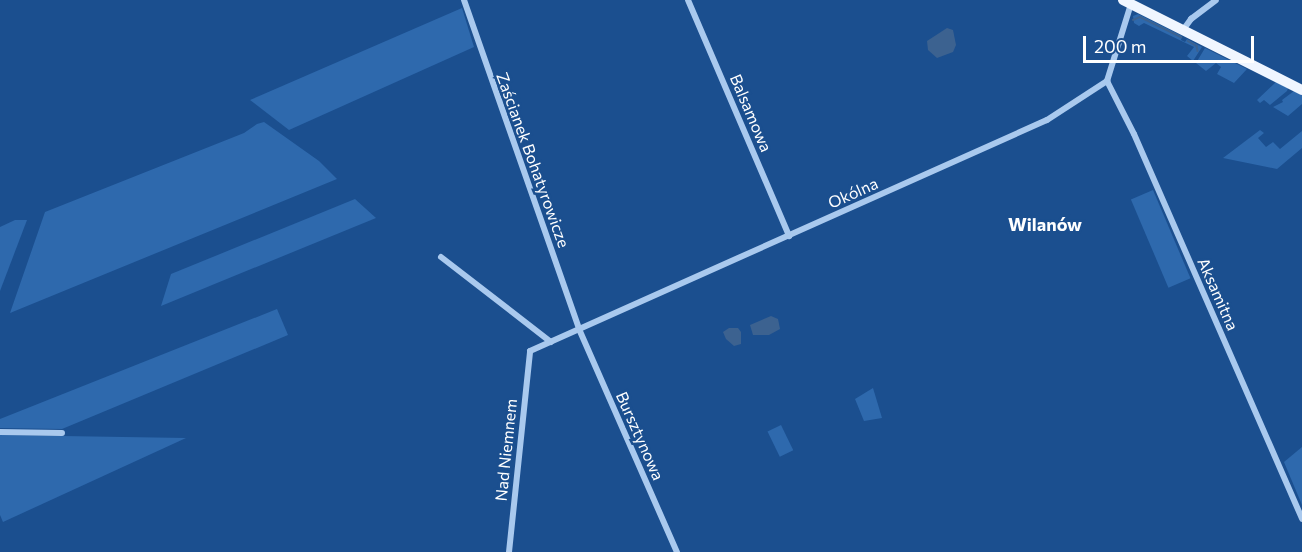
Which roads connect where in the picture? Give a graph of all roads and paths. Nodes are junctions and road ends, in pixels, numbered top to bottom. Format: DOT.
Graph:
graph roads {
  1 [pos="464,0"];
  2 [pos="688,0"];
  3 [pos="1216,0"];
  4 [pos="1127,2"];
  5 [pos="1183,30"];
  6 [pos="1107,81"];
  7 [pos="1302,90"];
  8 [pos="789,236"];
  9 [pos="441,257"];
  10 [pos="579,329"];
  11 [pos="551,342"];
  12 [pos="530,351"];
  13 [pos="0,432"];
  14 [pos="62,433"];
  15 [pos="1302,519"];
  16 [pos="509,552"];
  17 [pos="677,552"];
  1 -- 10 [label="street, Zaścianek Bohatyrowicze"];
  2 -- 8 [label="street, Balsamowa"];
  3 -- 5 [label="street"];
  4 -- 5 [label="main road"];
  4 -- 6 [label="street"];
  5 -- 7 [label="main road"];
  6 -- 8 [label="street, Okólna"];
  6 -- 15 [label="street, Aksamitna"];
  8 -- 10 [label="street, Okólna"];
  9 -- 11 [label="street"];
  10 -- 11 [label="street, Okólna"];
  10 -- 17 [label="street, Bursztynowa"];
  11 -- 12 [label="street, Okólna"];
  12 -- 16 [label="street, Nad Niemnem"];
  13 -- 14 [label="street"];
}
